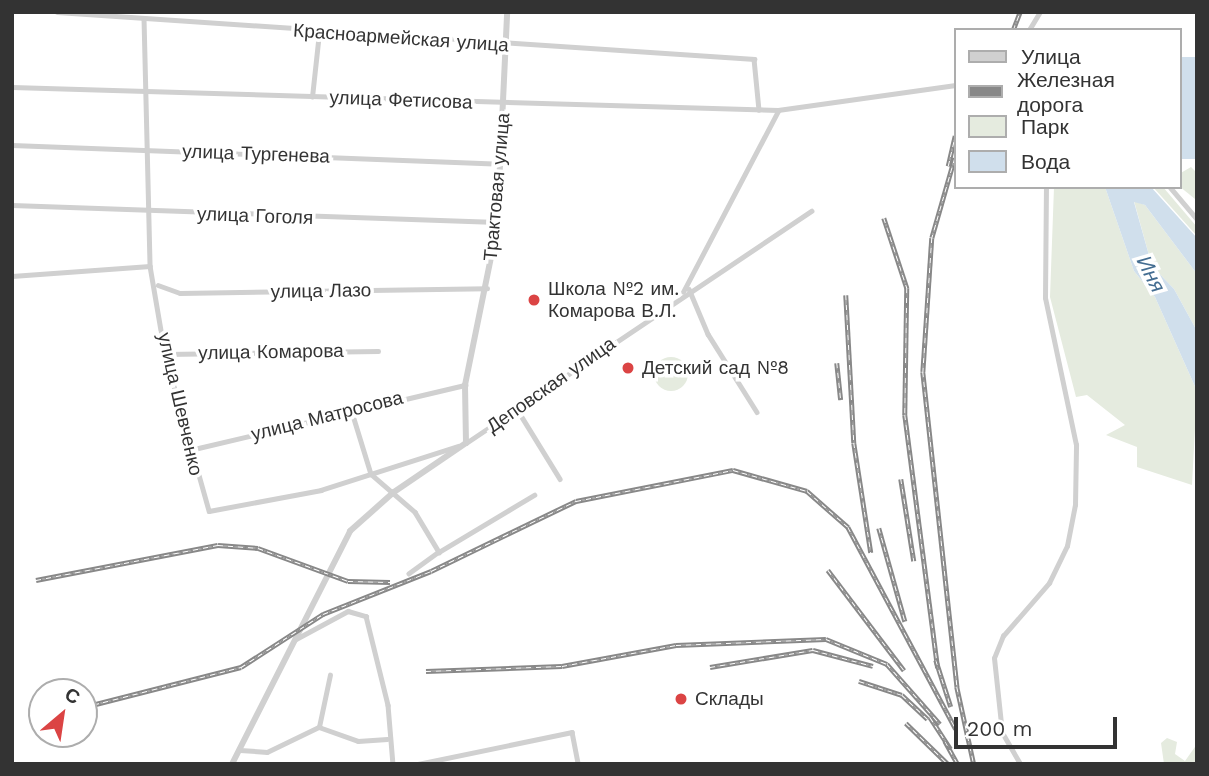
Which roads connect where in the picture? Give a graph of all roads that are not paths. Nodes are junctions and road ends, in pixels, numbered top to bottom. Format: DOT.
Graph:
graph roads {
  1 [pos="57,12"];
  2 [pos="507,12"];
  3 [pos="1040,12"];
  4 [pos="144,18"];
  5 [pos="1030,28"];
  6 [pos="319,33"];
  7 [pos="506,46"];
  8 [pos="954,85"];
  9 [pos="12,87"];
  10 [pos="143,89"];
  11 [pos="312,97"];
  12 [pos="504,104"];
  13 [pos="759,110"];
  14 [pos="778,110"];
  15 [pos="12,145"];
  16 [pos="150,149"];
  17 [pos="500,164"];
  18 [pos="1046,189"];
  19 [pos="1172,189"];
  20 [pos="12,205"];
  21 [pos="150,210"];
  22 [pos="811,211"];
  23 [pos="1197,219"];
  24 [pos="497,222"];
  25 [pos="150,266"];
  26 [pos="12,276"];
  27 [pos="158,284"];
  28 [pos="487,288"];
  29 [pos="689,289"];
  30 [pos="683,293"];
  31 [pos="378,351"];
  32 [pos="165,354"];
  33 [pos="465,385"];
  34 [pos="517,409"];
  35 [pos="351,410"];
  36 [pos="757,412"];
  37 [pos="466,443"];
  38 [pos="190,450"];
  39 [pos="371,474"];
  40 [pos="560,479"];
  41 [pos="394,492"];
  42 [pos="534,495"];
  43 [pos="218,511"];
  44 [pos="439,552"];
  45 [pos="409,574"];
  46 [pos="295,640"];
  47 [pos="330,676"];
  48 [pos="319,727"];
  49 [pos="388,739"];
  50 [pos="239,750"];
  51 [pos="232,764"];
  52 [pos="393,764"];
  53 [pos="418,764"];
  54 [pos="578,764"];
  55 [pos="839,764"];
  56 [pos="853,764"];
  57 [pos="1020,764"];
  1 -- 4 [label="street, Красноармейская улица"];
  2 -- 7 [label="street, Трактовая улица"];
  3 -- 5 [label="street"];
  4 -- 6 [label="street, Красноармейская улица"];
  4 -- 10 [label="street"];
  6 -- 7 [label="street, Красноармейская улица"];
  6 -- 11 [label="street"];
  7 -- 12 [label="street, Трактовая улица"];
  7 -- 13 [label="street, Красноармейская улица"];
  8 -- 14 [label="street, улица Фетисова"];
  9 -- 10 [label="street, улица Фетисова"];
  10 -- 11 [label="street, улица Фетисова"];
  10 -- 16 [label="street"];
  11 -- 12 [label="street, улица Фетисова"];
  12 -- 13 [label="street, улица Фетисова"];
  12 -- 17 [label="street, Трактовая улица"];
  13 -- 14 [label="street, улица Фетисова"];
  14 -- 30 [label="street"];
  15 -- 16 [label="street, улица Тургенева"];
  16 -- 17 [label="street, улица Тургенева"];
  16 -- 21 [label="street"];
  17 -- 24 [label="street, Трактовая улица"];
  18 -- 57 [label="street"];
  19 -- 23 [label="street"];
  20 -- 21 [label="street, улица Гоголя"];
  21 -- 24 [label="street, улица Гоголя"];
  21 -- 25 [label="street"];
  22 -- 29 [label="street, Деповская улица"];
  24 -- 28 [label="street, Трактовая улица"];
  25 -- 26 [label="street"];
  25 -- 27 [label="street, улица Шевченко"];
  27 -- 28 [label="street, улица Лазо"];
  27 -- 32 [label="street, улица Шевченко"];
  28 -- 33 [label="street, Трактовая улица"];
  29 -- 30 [label="street, Деповская улица"];
  29 -- 36 [label="street"];
  30 -- 34 [label="street, Деповская улица"];
  31 -- 32 [label="street, улица Комарова"];
  32 -- 38 [label="street, улица Шевченко"];
  33 -- 35 [label="street, улица Матросова"];
  33 -- 37 [label="street, Трактовая улица"];
  34 -- 37 [label="street, Деповская улица"];
  34 -- 40 [label="street"];
  35 -- 38 [label="street, улица Матросова"];
  35 -- 39 [label="street"];
  37 -- 39 [label="street, Деповская улица"];
  37 -- 41 [label="street, Деповская улица"];
  38 -- 43 [label="street, улица Шевченко"];
  39 -- 41 [label="street"];
  39 -- 43 [label="street, Деповская улица"];
  41 -- 44 [label="street"];
  41 -- 46 [label="street, Деповская улица"];
  42 -- 44 [label="street"];
  44 -- 45 [label="street"];
  46 -- 49 [label="street"];
  46 -- 50 [label="street, Деповская улица"];
  47 -- 48 [label="street"];
  48 -- 49 [label="street"];
  48 -- 50 [label="street"];
  49 -- 52 [label="street"];
  50 -- 51 [label="street, Деповская улица"];
  53 -- 54 [label="street"];
  55 -- 56 [label="street"];
}
